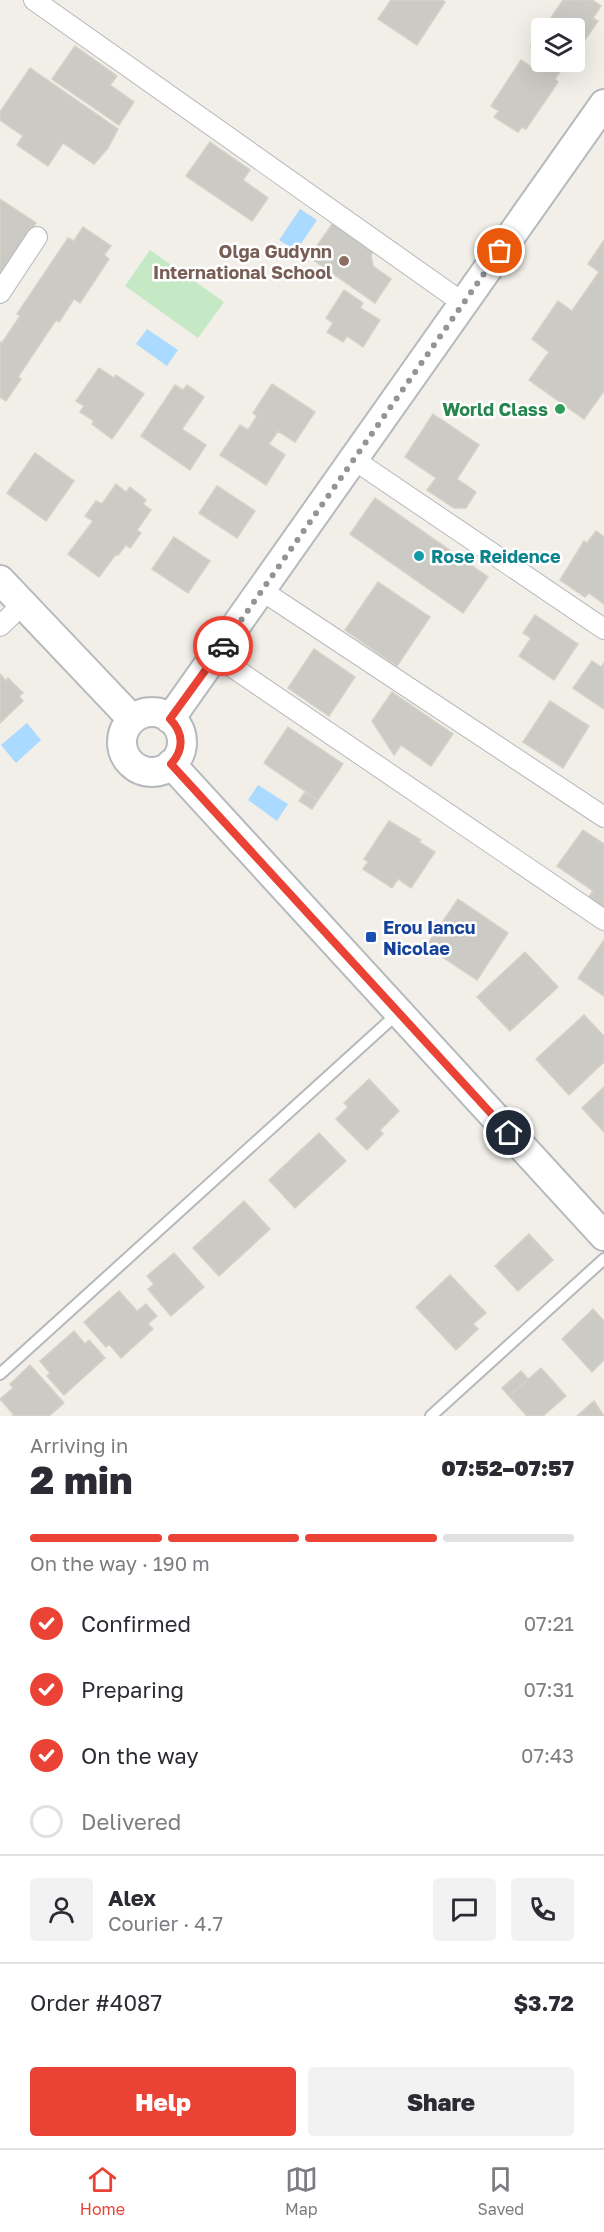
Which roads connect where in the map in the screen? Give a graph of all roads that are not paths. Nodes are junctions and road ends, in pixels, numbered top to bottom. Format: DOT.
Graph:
graph roads {
  1 [pos="34,0"];
  2 [pos="603,107"];
  3 [pos="37,237"];
  4 [pos="0,293"];
  5 [pos="463,303"];
  6 [pos="353,459"];
  7 [pos="0,580"];
  8 [pos="261,590"];
  9 [pos="22,604"];
  10 [pos="0,626"];
  11 [pos="604,629"];
  12 [pos="216,656"];
  13 [pos="170,719"];
  14 [pos="132,720"];
  15 [pos="171,764"];
  16 [pos="604,817"];
  17 [pos="604,920"];
  18 [pos="397,1013"];
  19 [pos="604,1236"];
  20 [pos="604,1259"];
  21 [pos="0,1374"];
  22 [pos="431,1416"];
  1 -- 5 [label="street"];
  2 -- 5 [label="main road"];
  3 -- 4 [label="street"];
  5 -- 6 [label="main road"];
  6 -- 8 [label="main road"];
  6 -- 11 [label="street"];
  7 -- 9 [label="main road"];
  8 -- 12 [label="main road"];
  8 -- 16 [label="street"];
  9 -- 10 [label="street"];
  9 -- 14 [label="main road"];
  12 -- 13 [label="main road"];
  12 -- 17 [label="street"];
  13 -- 14 [label="main road"];
  13 -- 15 [label="main road"];
  14 -- 15 [label="main road"];
  15 -- 18 [label="main road"];
  18 -- 19 [label="main road"];
  18 -- 21 [label="lane"];
  20 -- 22 [label="lane"];
}
